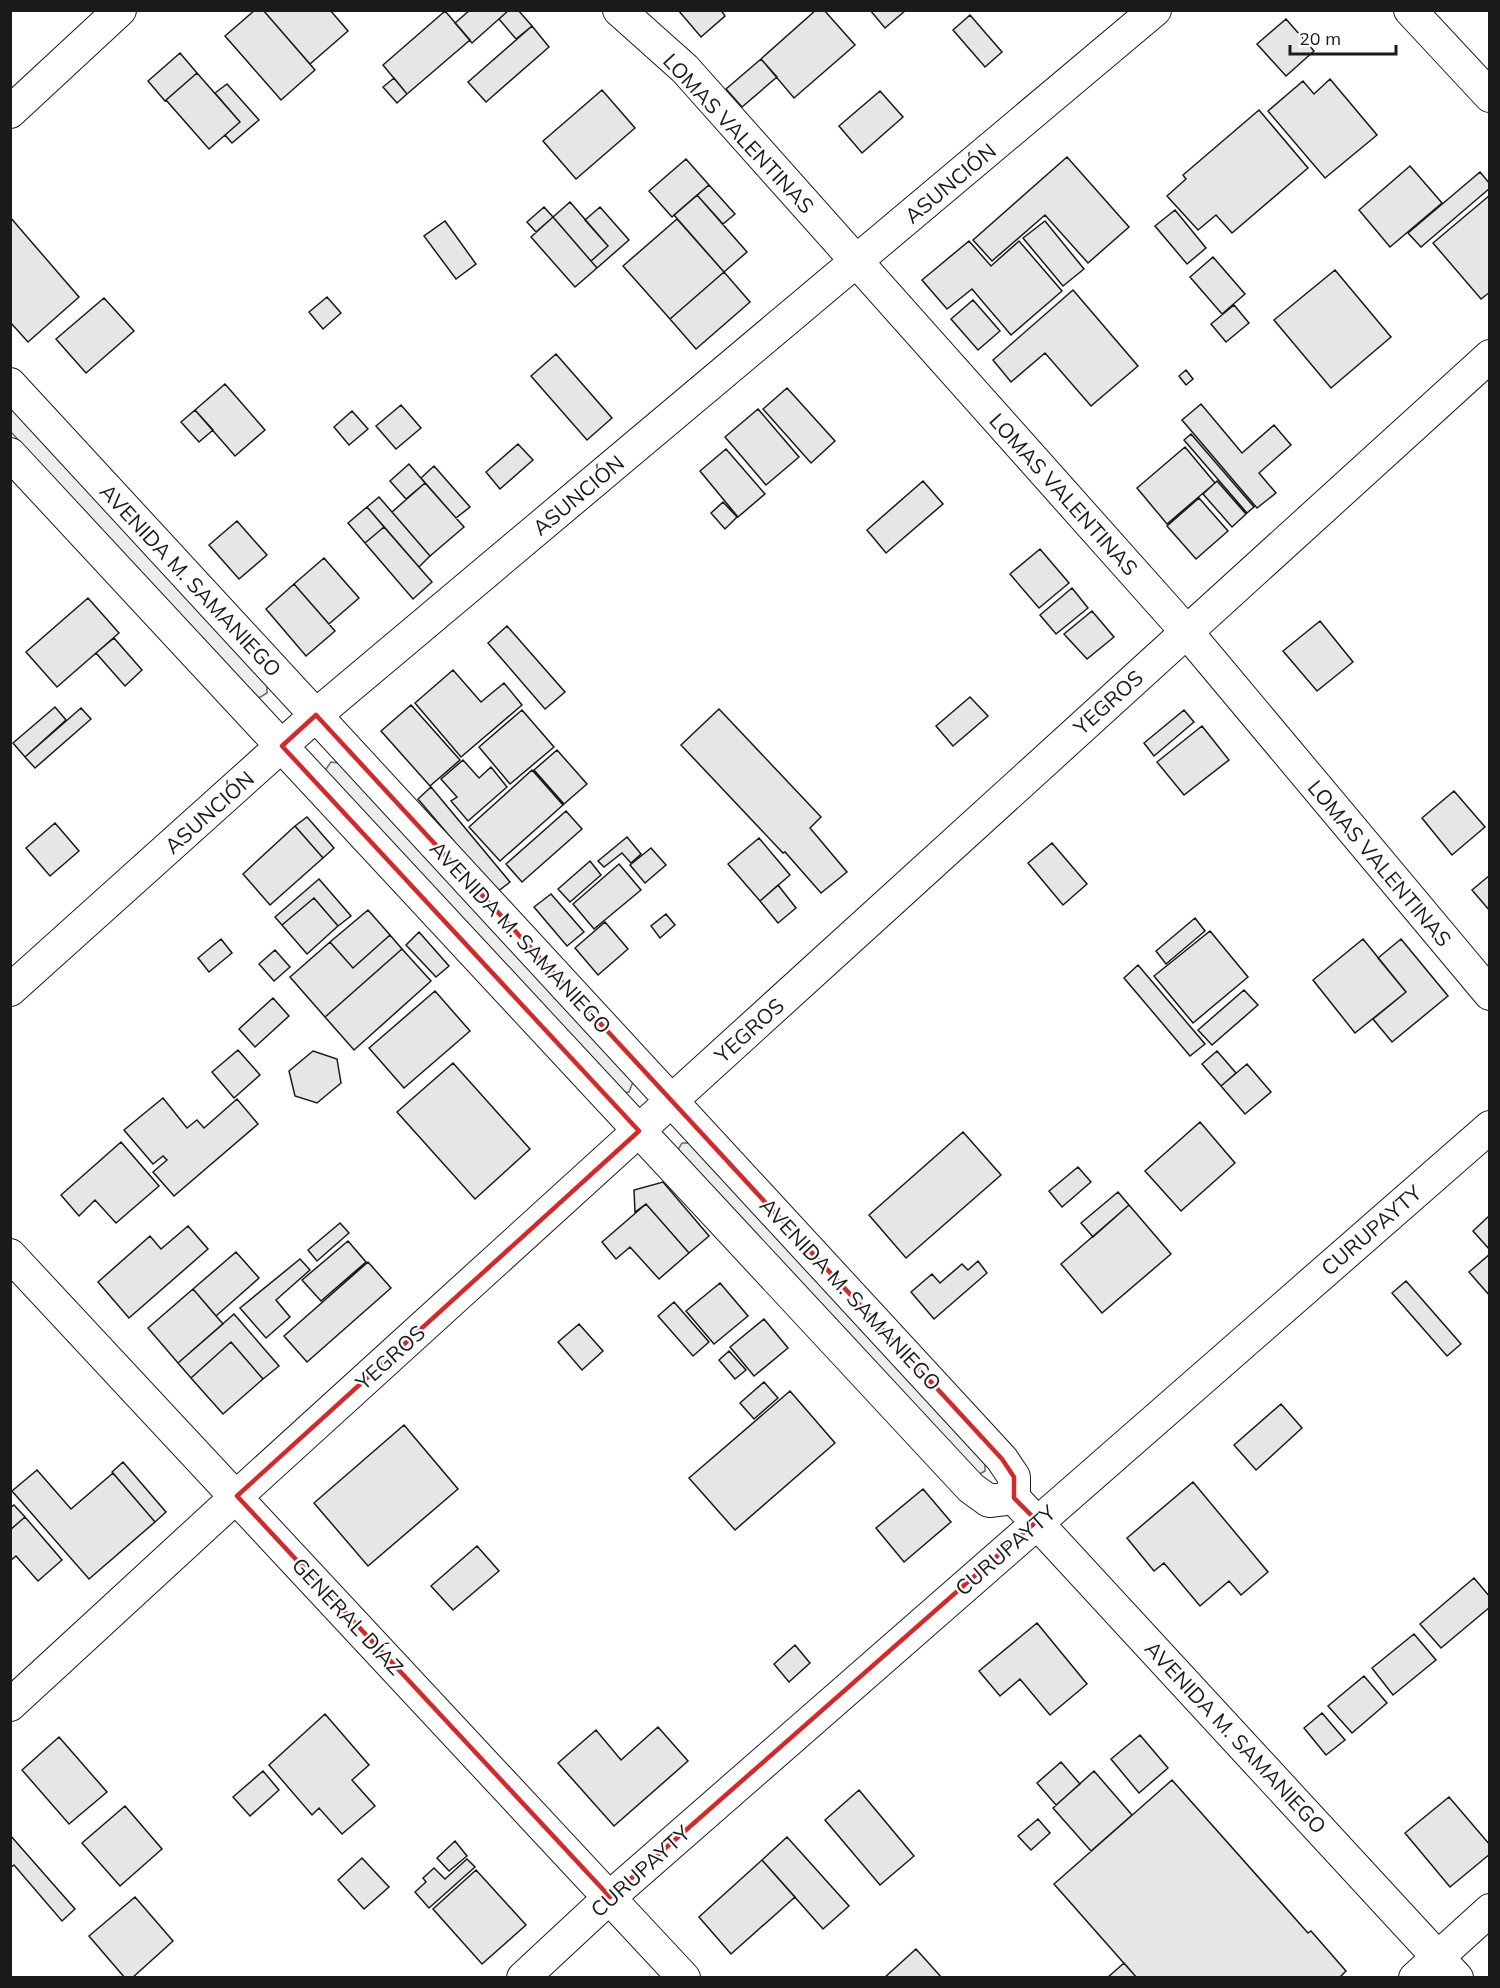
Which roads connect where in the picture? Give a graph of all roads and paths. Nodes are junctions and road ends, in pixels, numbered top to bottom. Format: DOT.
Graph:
graph roads {
  1 [pos="120,10"];
  2 [pos="619,10"];
  3 [pos="1155,10"];
  4 [pos="1410,10"];
  5 [pos="1490,96"];
  6 [pos="10,111"];
  7 [pos="857,262"];
  8 [pos="1490,356"];
  9 [pos="10,384"];
  10 [pos="10,454"];
  11 [pos="1186,631"];
  12 [pos="316,715"];
  13 [pos="282,746"];
  14 [pos="10,990"];
  15 [pos="1490,994"];
  16 [pos="672,1100"];
  17 [pos="1490,1127"];
  18 [pos="639,1131"];
  19 [pos="10,1255"];
  20 [pos="237,1496"];
  21 [pos="1014,1498"];
  22 [pos="1037,1521"];
  23 [pos="10,1705"];
  24 [pos="610,1897"];
  25 [pos="1490,1910"];
  26 [pos="1447,1967"];
  27 [pos="523,1977"];
  28 [pos="684,1977"];
  29 [pos="1415,1977"];
  1 -- 6 [label="street"];
  2 -- 7 [label="street, LOMAS VALENTINAS"];
  3 -- 7 [label="street, ASUNCIÓN"];
  4 -- 5 [label="street"];
  7 -- 11 [label="street, LOMAS VALENTINAS"];
  7 -- 12 [label="street, ASUNCIÓN"];
  8 -- 11 [label="street, YEGROS"];
  9 -- 12 [label="street, AVENIDA M. SAMANIEGO"];
  10 -- 13 [label="street, AVENIDA M. SAMANIEGO"];
  11 -- 15 [label="street, LOMAS VALENTINAS"];
  11 -- 16 [label="street, YEGROS"];
  12 -- 13 [label="street, ASUNCIÓN"];
  12 -- 16 [label="street, AVENIDA M. SAMANIEGO"];
  13 -- 14 [label="street, ASUNCIÓN"];
  13 -- 18 [label="street, AVENIDA M. SAMANIEGO"];
  16 -- 18 [label="street, YEGROS"];
  16 -- 21 [label="street, AVENIDA M. SAMANIEGO"];
  17 -- 22 [label="street, CURUPAYTY"];
  18 -- 20 [label="street, YEGROS"];
  18 -- 21 [label="street, AVENIDA M. SAMANIEGO"];
  19 -- 20 [label="street, GENERAL DÍAZ"];
  20 -- 23 [label="street, YEGROS"];
  20 -- 24 [label="street, GENERAL DÍAZ"];
  21 -- 22 [label="street, AVENIDA M. SAMANIEGO"];
  22 -- 24 [label="street, CURUPAYTY"];
  22 -- 26 [label="street, AVENIDA M. SAMANIEGO"];
  24 -- 27 [label="street, CURUPAYTY"];
  24 -- 28 [label="street, GENERAL DÍAZ"];
  25 -- 26 [label="street"];
  26 -- 29 [label="street"];
}
